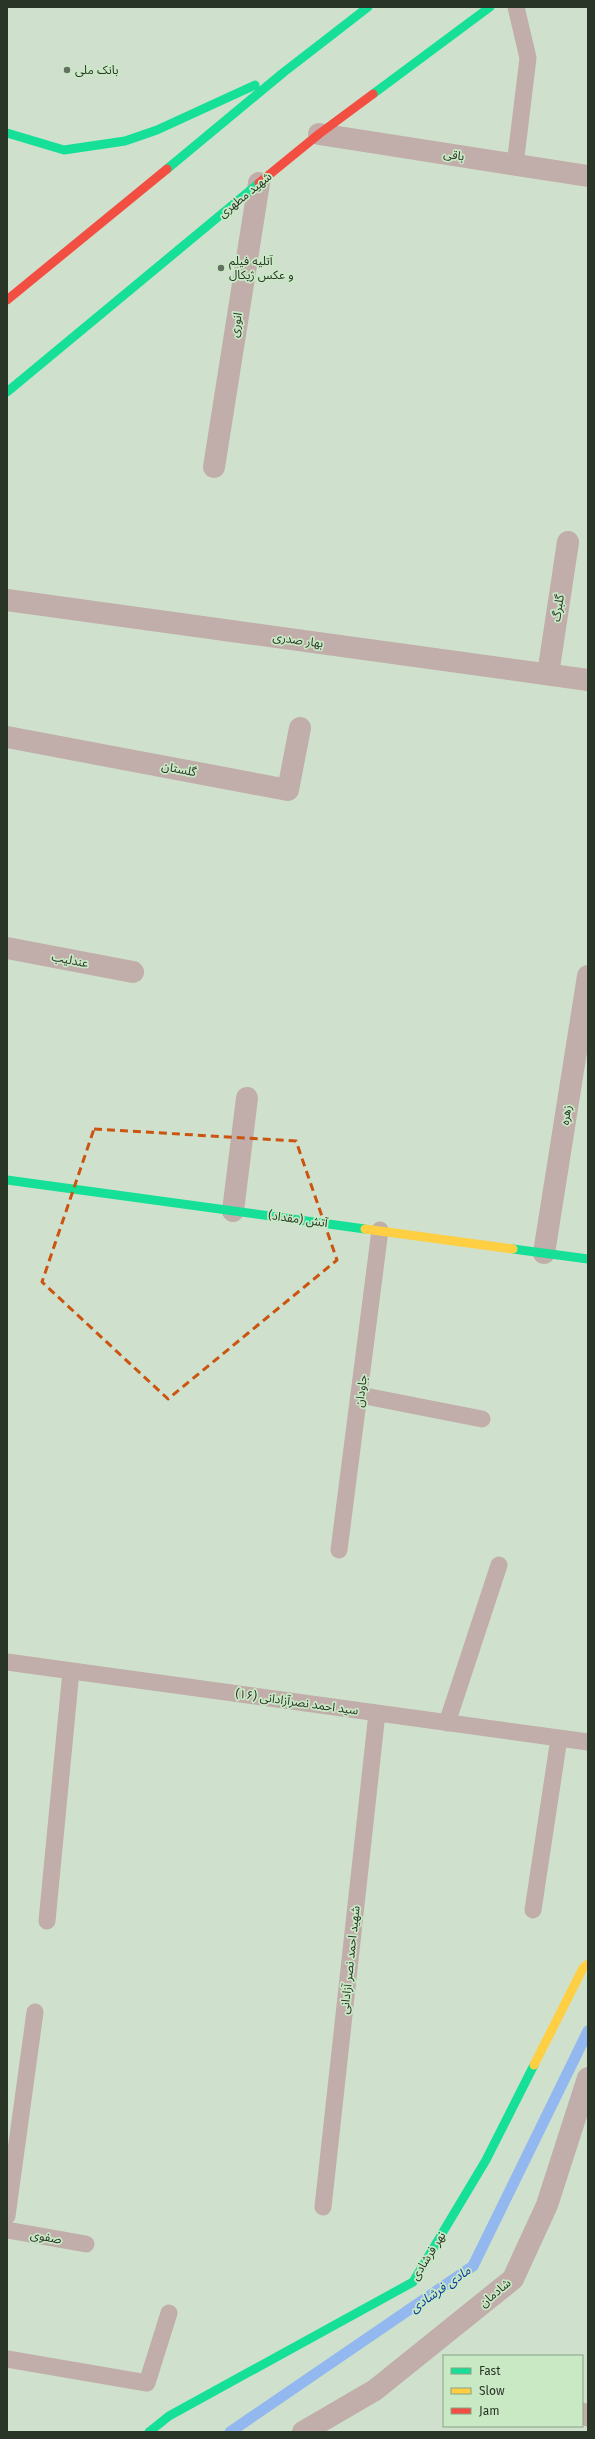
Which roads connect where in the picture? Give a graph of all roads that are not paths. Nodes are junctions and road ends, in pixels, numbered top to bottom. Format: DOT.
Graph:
graph roads {
  1 [pos="368,7"];
  2 [pos="490,7"];
  3 [pos="516,7"];
  4 [pos="345,16"];
  5 [pos="284,72"];
  6 [pos="7,133"];
  7 [pos="320,134"];
  8 [pos="515,164"];
  9 [pos="588,176"];
  10 [pos="259,183"];
  11 [pos="7,300"];
  12 [pos="7,392"];
  13 [pos="214,467"];
  14 [pos="568,542"];
  15 [pos="7,600"];
  16 [pos="548,674"];
  17 [pos="588,680"];
  18 [pos="300,728"];
  19 [pos="7,737"];
  20 [pos="7,948"];
  21 [pos="133,972"];
  22 [pos="588,976"];
  23 [pos="247,1098"];
  24 [pos="7,1180"];
  25 [pos="233,1211"];
  26 [pos="380,1230"];
  27 [pos="544,1253"];
  28 [pos="588,1259"];
  29 [pos="360,1395"];
  30 [pos="482,1419"];
  31 [pos="339,1550"];
  32 [pos="498,1565"];
  33 [pos="7,1662"];
  34 [pos="71,1672"];
  35 [pos="377,1713"];
  36 [pos="447,1723"];
  37 [pos="559,1738"];
  38 [pos="588,1742"];
  39 [pos="533,1910"];
  40 [pos="46,1921"];
  41 [pos="588,1964"];
  42 [pos="35,2012"];
  43 [pos="588,2078"];
  44 [pos="323,2207"];
  45 [pos="7,2216"];
  46 [pos="7,2230"];
  47 [pos="86,2244"];
  48 [pos="169,2313"];
  49 [pos="7,2358"];
  50 [pos="150,2432"];
  51 [pos="303,2432"];
  1 -- 4 [label="main road"];
  2 -- 7 [label="main road, شهید مطهری"];
  3 -- 8 [label="lane"];
  4 -- 5 [label="main road"];
  5 -- 6 [label="main road"];
  5 -- 11 [label="main road"];
  7 -- 8 [label="street, باقی"];
  7 -- 10 [label="main road, شهید مطهری"];
  8 -- 9 [label="street, باقی"];
  10 -- 12 [label="main road, شهید مطهری"];
  10 -- 13 [label="street, انوری"];
  14 -- 16 [label="street, گلبرگ"];
  15 -- 16 [label="street, بهار صدری"];
  16 -- 17 [label="street, بهار صدری"];
  18 -- 19 [label="street, گلستان"];
  20 -- 21 [label="street, عندلیب"];
  22 -- 27 [label="street, زهره"];
  23 -- 25 [label="street"];
  24 -- 25 [label="main road, آتش (مقداد)"];
  25 -- 26 [label="main road, آتش (مقداد)"];
  26 -- 27 [label="main road, آتش (مقداد)"];
  26 -- 29 [label="lane, جاودان"];
  27 -- 28 [label="main road, آتش (مقداد)"];
  29 -- 30 [label="lane"];
  29 -- 31 [label="lane, جاودان"];
  32 -- 36 [label="lane"];
  33 -- 34 [label="lane, سید احمد نصرآزادانی (۱۶)"];
  34 -- 35 [label="lane, سید احمد نصرآزادانی (۱۶)"];
  34 -- 40 [label="lane"];
  35 -- 36 [label="lane, سید احمد نصرآزادانی (۱۶)"];
  35 -- 44 [label="lane, شهید احمد نصر آزادانی"];
  36 -- 37 [label="lane, سید احمد نصرآزادانی (۱۶)"];
  37 -- 38 [label="lane, سید احمد نصرآزادانی (۱۶)"];
  37 -- 39 [label="lane"];
  41 -- 50 [label="main road, نهر فرشادی"];
  42 -- 45 [label="lane"];
  43 -- 51 [label="street, شادمان"];
  46 -- 47 [label="lane, صفوی"];
  48 -- 49 [label="lane"];
}
